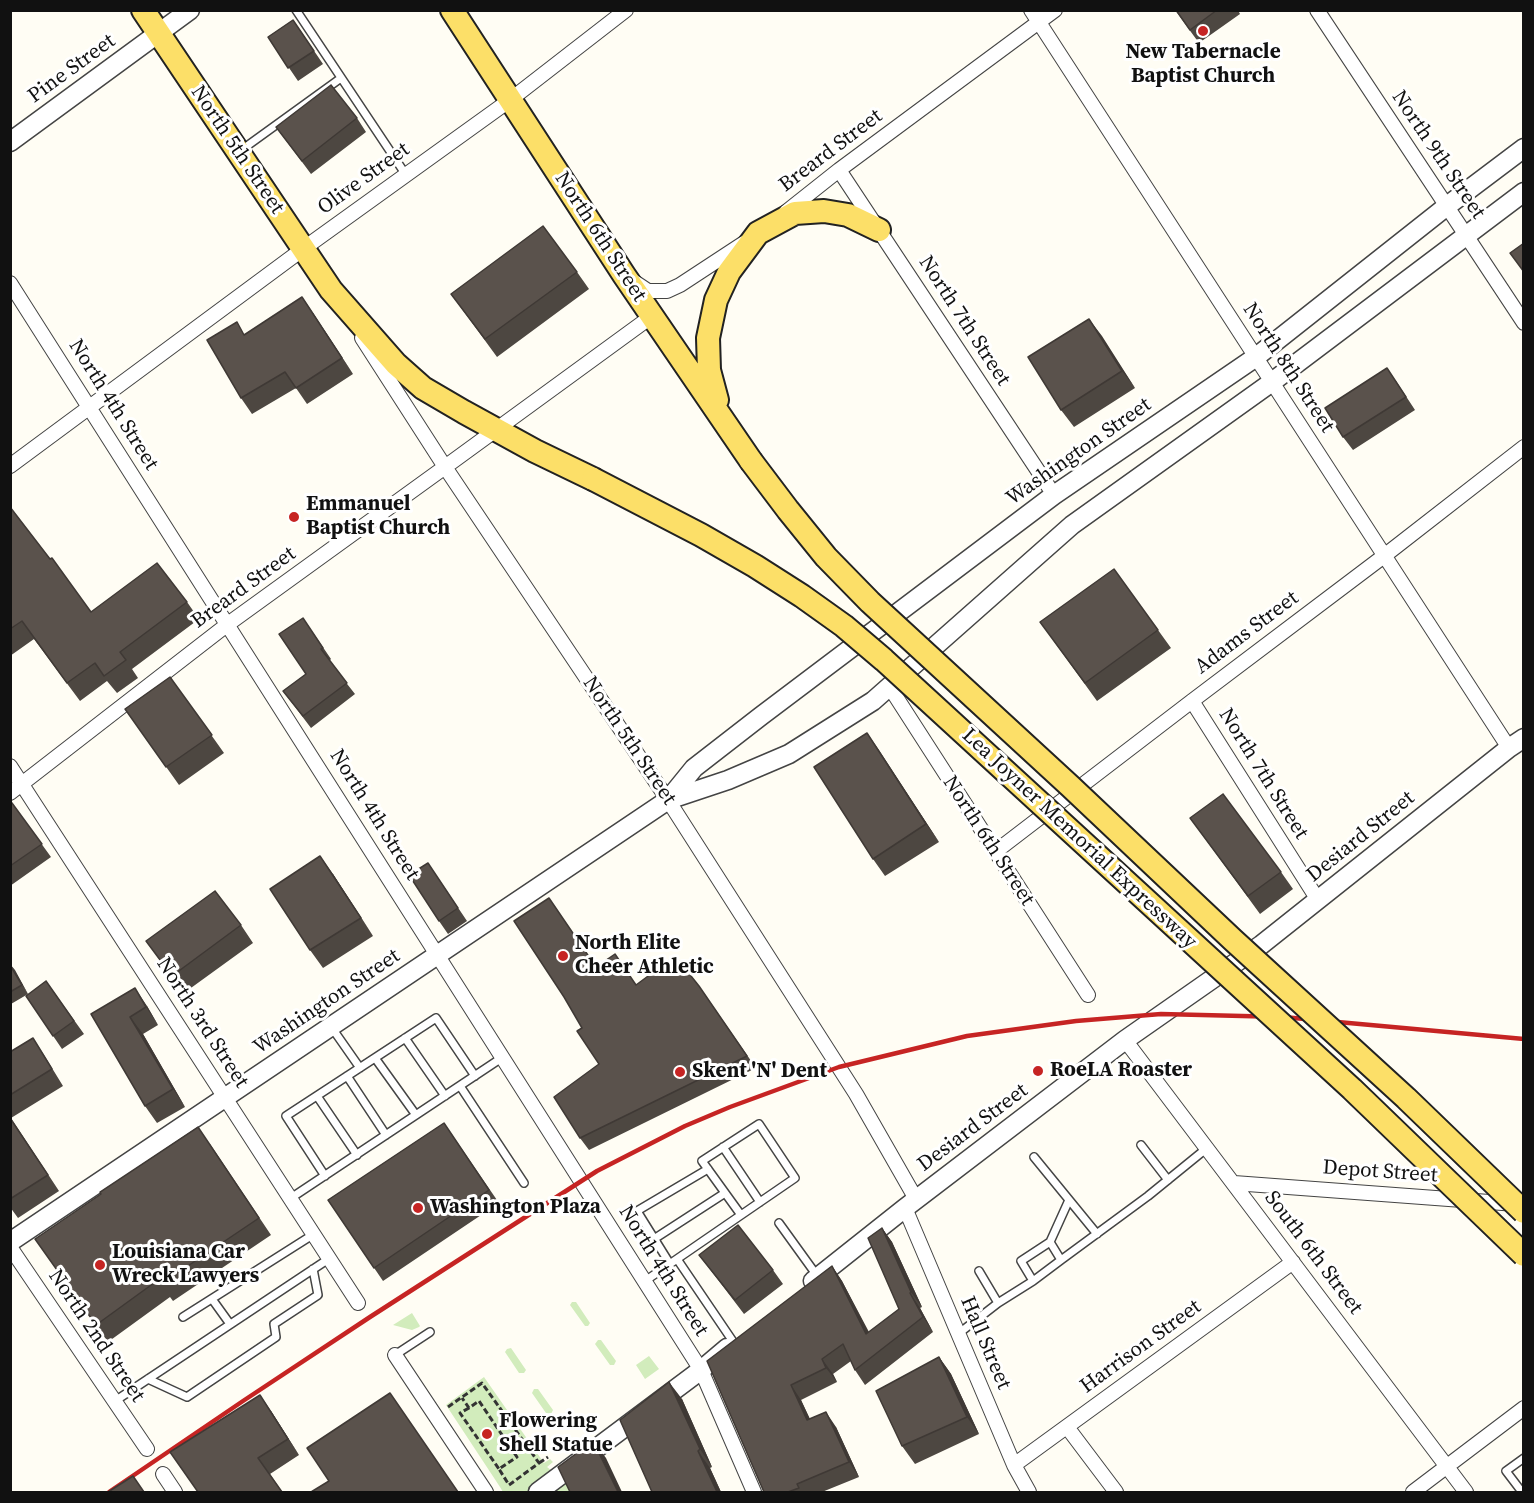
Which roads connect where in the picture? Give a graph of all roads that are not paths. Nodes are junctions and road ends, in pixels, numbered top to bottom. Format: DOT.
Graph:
graph roads {
  1 [pos="143,10"];
  2 [pos="190,10"];
  3 [pos="296,10"];
  4 [pos="452,10"];
  5 [pos="626,10"];
  6 [pos="1055,10"];
  7 [pos="1317,10"];
  8 [pos="1035,16"];
  9 [pos="158,34"];
  10 [pos="341,78"];
  11 [pos="510,100"];
  12 [pos="10,142"];
  13 [pos="1524,148"];
  14 [pos="238,153"];
  15 [pos="839,170"];
  16 [pos="406,175"];
  17 [pos="1524,192"];
  18 [pos="1447,206"];
  19 [pos="879,230"];
  20 [pos="758,233"];
  21 [pos="1466,235"];
  22 [pos="303,249"];
  23 [pos="624,275"];
  24 [pos="10,283"];
  25 [pos="331,290"];
  26 [pos="652,316"];
  27 [pos="1524,323"];
  28 [pos="1256,357"];
  29 [pos="1272,382"];
  30 [pos="90,408"];
  31 [pos="723,418"];
  32 [pos="496,430"];
  33 [pos="1524,447"];
  34 [pos="751,460"];
  35 [pos="10,466"];
  36 [pos="446,467"];
  37 [pos="593,479"];
  38 [pos="1054,495"];
  39 [pos="1384,556"];
  40 [pos="228,624"];
  41 [pos="889,686"];
  42 [pos="1192,701"];
  43 [pos="1516,743"];
  44 [pos="10,766"];
  45 [pos="23,784"];
  46 [pos="10,794"];
  47 [pos="668,800"];
  48 [pos="995,852"];
  49 [pos="1318,900"];
  50 [pos="438,955"];
  51 [pos="1088,995"];
  52 [pos="331,1026"];
  53 [pos="405,1038"];
  54 [pos="1125,1040"];
  55 [pos="502,1057"];
  56 [pos="375,1058"];
  57 [pos="360,1068"];
  58 [pos="347,1076"];
  59 [pos="475,1076"];
  60 [pos="460,1086"];
  61 [pos="317,1096"];
  62 [pos="445,1096"];
  63 [pos="225,1098"];
  64 [pos="416,1115"];
  65 [pos="386,1135"];
  66 [pos="1142,1145"];
  67 [pos="723,1147"];
  68 [pos="1207,1148"];
  69 [pos="357,1155"];
  70 [pos="1034,1157"];
  71 [pos="708,1169"];
  72 [pos="325,1176"];
  73 [pos="1168,1180"];
  74 [pos="1234,1182"];
  75 [pos="524,1183"];
  76 [pos="725,1193"];
  77 [pos="291,1198"];
  78 [pos="1069,1200"];
  79 [pos="760,1202"];
  80 [pos="910,1204"];
  81 [pos="1524,1204"];
  82 [pos="1524,1212"];
  83 [pos="741,1215"];
  84 [pos="779,1223"];
  85 [pos="314,1234"];
  86 [pos="1097,1234"];
  87 [pos="654,1239"];
  88 [pos="10,1242"];
  89 [pos="1050,1242"];
  90 [pos="10,1247"];
  91 [pos="1524,1255"];
  92 [pos="330,1258"];
  93 [pos="677,1259"];
  94 [pos="1061,1260"];
  95 [pos="1293,1262"];
  96 [pos="670,1264"];
  97 [pos="313,1269"];
  98 [pos="979,1271"];
  99 [pos="818,1277"];
  100 [pos="645,1281"];
  101 [pos="1033,1281"];
  102 [pos="799,1292"];
  103 [pos="212,1299"];
  104 [pos="358,1303"];
  105 [pos="998,1303"];
  106 [pos="183,1317"];
  107 [pos="230,1324"];
  108 [pos="430,1332"];
  109 [pos="958,1334"];
  110 [pos="738,1339"];
  111 [pos="395,1355"];
  112 [pos="701,1370"];
  113 [pos="148,1379"];
  114 [pos="115,1401"];
  115 [pos="1524,1408"];
  116 [pos="1067,1427"];
  117 [pos="147,1449"];
  118 [pos="1524,1458"];
  119 [pos="1014,1465"];
  120 [pos="1447,1467"];
  121 [pos="163,1474"];
  122 [pos="175,1492"];
  123 [pos="486,1492"];
  124 [pos="538,1492"];
  125 [pos="754,1492"];
  126 [pos="1027,1492"];
  127 [pos="1116,1492"];
  128 [pos="1413,1492"];
  129 [pos="1466,1492"];
  130 [pos="1522,1492"];
  1 -- 9 [label="main road, North 5th Street"];
  2 -- 9 [label="street, Pine Street"];
  3 -- 10 [label="lane"];
  4 -- 11 [label="main road, North 6th Street"];
  5 -- 11 [label="street, Olive Street"];
  6 -- 8 [label="street, Breard Street"];
  7 -- 18 [label="street, North 9th Street"];
  8 -- 15 [label="street, Breard Street"];
  8 -- 28 [label="street, North 8th Street"];
  9 -- 12 [label="street, Pine Street"];
  9 -- 14 [label="main road, North 5th Street"];
  10 -- 14 [label="lane"];
  10 -- 16 [label="lane"];
  11 -- 16 [label="street, Olive Street"];
  11 -- 23 [label="main road, North 6th Street"];
  13 -- 18 [label="street, Washington Street"];
  14 -- 22 [label="main road, North 5th Street"];
  15 -- 19 [label="street, North 7th Street"];
  15 -- 20 [label="street, Breard Street"];
  16 -- 22 [label="street, Olive Street"];
  17 -- 21 [label="street, Washington Street"];
  18 -- 21 [label="street, North 9th Street"];
  18 -- 28 [label="street, Washington Street"];
  19 -- 20 [label="main road"];
  19 -- 38 [label="street, North 7th Street"];
  20 -- 23 [label="street, Breard Street"];
  20 -- 31 [label="main road"];
  21 -- 27 [label="street, North 9th Street"];
  21 -- 29 [label="street, Washington Street"];
  22 -- 25 [label="main road, North 5th Street"];
  22 -- 30 [label="street, Olive Street"];
  23 -- 26 [label="main road, North 6th Street"];
  24 -- 30 [label="street, North 4th Street"];
  25 -- 32 [label="main road, North 5th Street"];
  25 -- 36 [label="street, North 5th Street"];
  26 -- 31 [label="main road, North 6th Street"];
  26 -- 32 [label="street, Breard Street"];
  28 -- 29 [label="street, North 8th Street"];
  28 -- 38 [label="street, Washington Street"];
  29 -- 39 [label="street, North 8th Street"];
  29 -- 41 [label="street, Washington Street"];
  30 -- 35 [label="street, Olive Street"];
  30 -- 40 [label="street, North 4th Street"];
  31 -- 34 [label="main road, North 6th Street"];
  32 -- 36 [label="street, Breard Street"];
  32 -- 37 [label="main road, North 5th Street"];
  33 -- 39 [label="street, Adams Street"];
  34 -- 82 [label="main road, Lea Joyner Memorial Expressway, bridge"];
  36 -- 40 [label="street, Breard Street"];
  36 -- 47 [label="street, North 5th Street"];
  37 -- 91 [label="main road, Lea Joyner Memorial Expressway, bridge"];
  38 -- 47 [label="street, Washington Street"];
  39 -- 42 [label="street, Adams Street"];
  39 -- 43 [label="street, North 8th Street"];
  40 -- 45 [label="street, Breard Street"];
  40 -- 50 [label="street, North 4th Street"];
  41 -- 47 [label="street, Washington Street"];
  41 -- 48 [label="street, North 6th Street"];
  42 -- 48 [label="street, Adams Street"];
  42 -- 49 [label="street, North 7th Street"];
  43 -- 49 [label="street, Desiard Street"];
  44 -- 45 [label="street, North 3rd Street"];
  45 -- 46 [label="street, Breard Street"];
  45 -- 63 [label="street, North 3rd Street"];
  47 -- 50 [label="street, Washington Street"];
  47 -- 80 [label="street, North 5th Street"];
  48 -- 51 [label="street, North 6th Street"];
  49 -- 54 [label="street, Desiard Street"];
  50 -- 52 [label="street, Washington Street"];
  50 -- 55 [label="street, North 4th Street"];
  52 -- 57 [label="lane"];
  52 -- 63 [label="street, Washington Street"];
  53 -- 56 [label="lane"];
  53 -- 59 [label="lane"];
  53 -- 62 [label="lane"];
  54 -- 68 [label="street, South 6th Street"];
  54 -- 80 [label="street, Desiard Street"];
  55 -- 59 [label="lane"];
  55 -- 100 [label="street, North 4th Street"];
  56 -- 57 [label="lane"];
  56 -- 64 [label="lane"];
  57 -- 58 [label="lane"];
  58 -- 61 [label="lane"];
  58 -- 65 [label="lane"];
  59 -- 60 [label="lane"];
  60 -- 62 [label="lane"];
  60 -- 75 [label="lane"];
  61 -- 69 [label="lane"];
  61 -- 72 [label="lane"];
  62 -- 64 [label="lane"];
  63 -- 77 [label="street, North 3rd Street"];
  63 -- 88 [label="street, Washington Street"];
  64 -- 65 [label="lane"];
  65 -- 69 [label="lane"];
  66 -- 73 [label="lane"];
  67 -- 71 [label="lane"];
  67 -- 79 [label="lane"];
  67 -- 79 [label="lane"];
  68 -- 73 [label="lane"];
  68 -- 74 [label="street, South 6th Street"];
  69 -- 72 [label="lane"];
  70 -- 78 [label="lane"];
  71 -- 76 [label="lane"];
  71 -- 87 [label="lane"];
  72 -- 77 [label="lane"];
  73 -- 86 [label="lane"];
  74 -- 81 [label="street, Depot Street"];
  74 -- 95 [label="street, South 6th Street"];
  76 -- 83 [label="lane"];
  76 -- 87 [label="lane"];
  77 -- 85 [label="street, North 3rd Street"];
  78 -- 86 [label="lane"];
  78 -- 89 [label="lane"];
  79 -- 83 [label="lane"];
  80 -- 99 [label="street, Desiard Street"];
  80 -- 109 [label="street, Hall Street"];
  83 -- 93 [label="lane"];
  84 -- 99 [label="lane"];
  85 -- 92 [label="street, North 3rd Street"];
  85 -- 103 [label="lane"];
  86 -- 94 [label="lane"];
  87 -- 96 [label="lane"];
  89 -- 94 [label="lane"];
  89 -- 101 [label="lane"];
  90 -- 114 [label="street, North 2nd Street"];
  92 -- 97 [label="lane"];
  92 -- 104 [label="street, North 3rd Street"];
  93 -- 96 [label="lane"];
  93 -- 110 [label="lane"];
  94 -- 101 [label="lane"];
  95 -- 116 [label="street, Harrison Street"];
  95 -- 120 [label="street, South 6th Street"];
  96 -- 100 [label="lane"];
  97 -- 107 [label="lane"];
  97 -- 113 [label="lane"];
  98 -- 105 [label="lane"];
  99 -- 102 [label="street, Desiard Street"];
  100 -- 112 [label="street, North 4th Street"];
  101 -- 105 [label="lane"];
  103 -- 106 [label="lane"];
  103 -- 107 [label="lane"];
  105 -- 109 [label="lane"];
  107 -- 113 [label="lane"];
  108 -- 111 [label="lane"];
  109 -- 119 [label="street, Hall Street"];
  110 -- 112 [label="street"];
  111 -- 123 [label="street"];
  112 -- 124 [label="street"];
  112 -- 125 [label="street, North 4th Street"];
  113 -- 114 [label="lane"];
  114 -- 117 [label="street, North 2nd Street"];
  115 -- 120 [label="street"];
  116 -- 119 [label="street, Harrison Street"];
  116 -- 127 [label="street"];
  118 -- 130 [label="lane"];
  119 -- 126 [label="street, Hall Street"];
  120 -- 128 [label="street"];
  120 -- 129 [label="street, South 6th Street"];
  121 -- 122 [label="street"];
}
